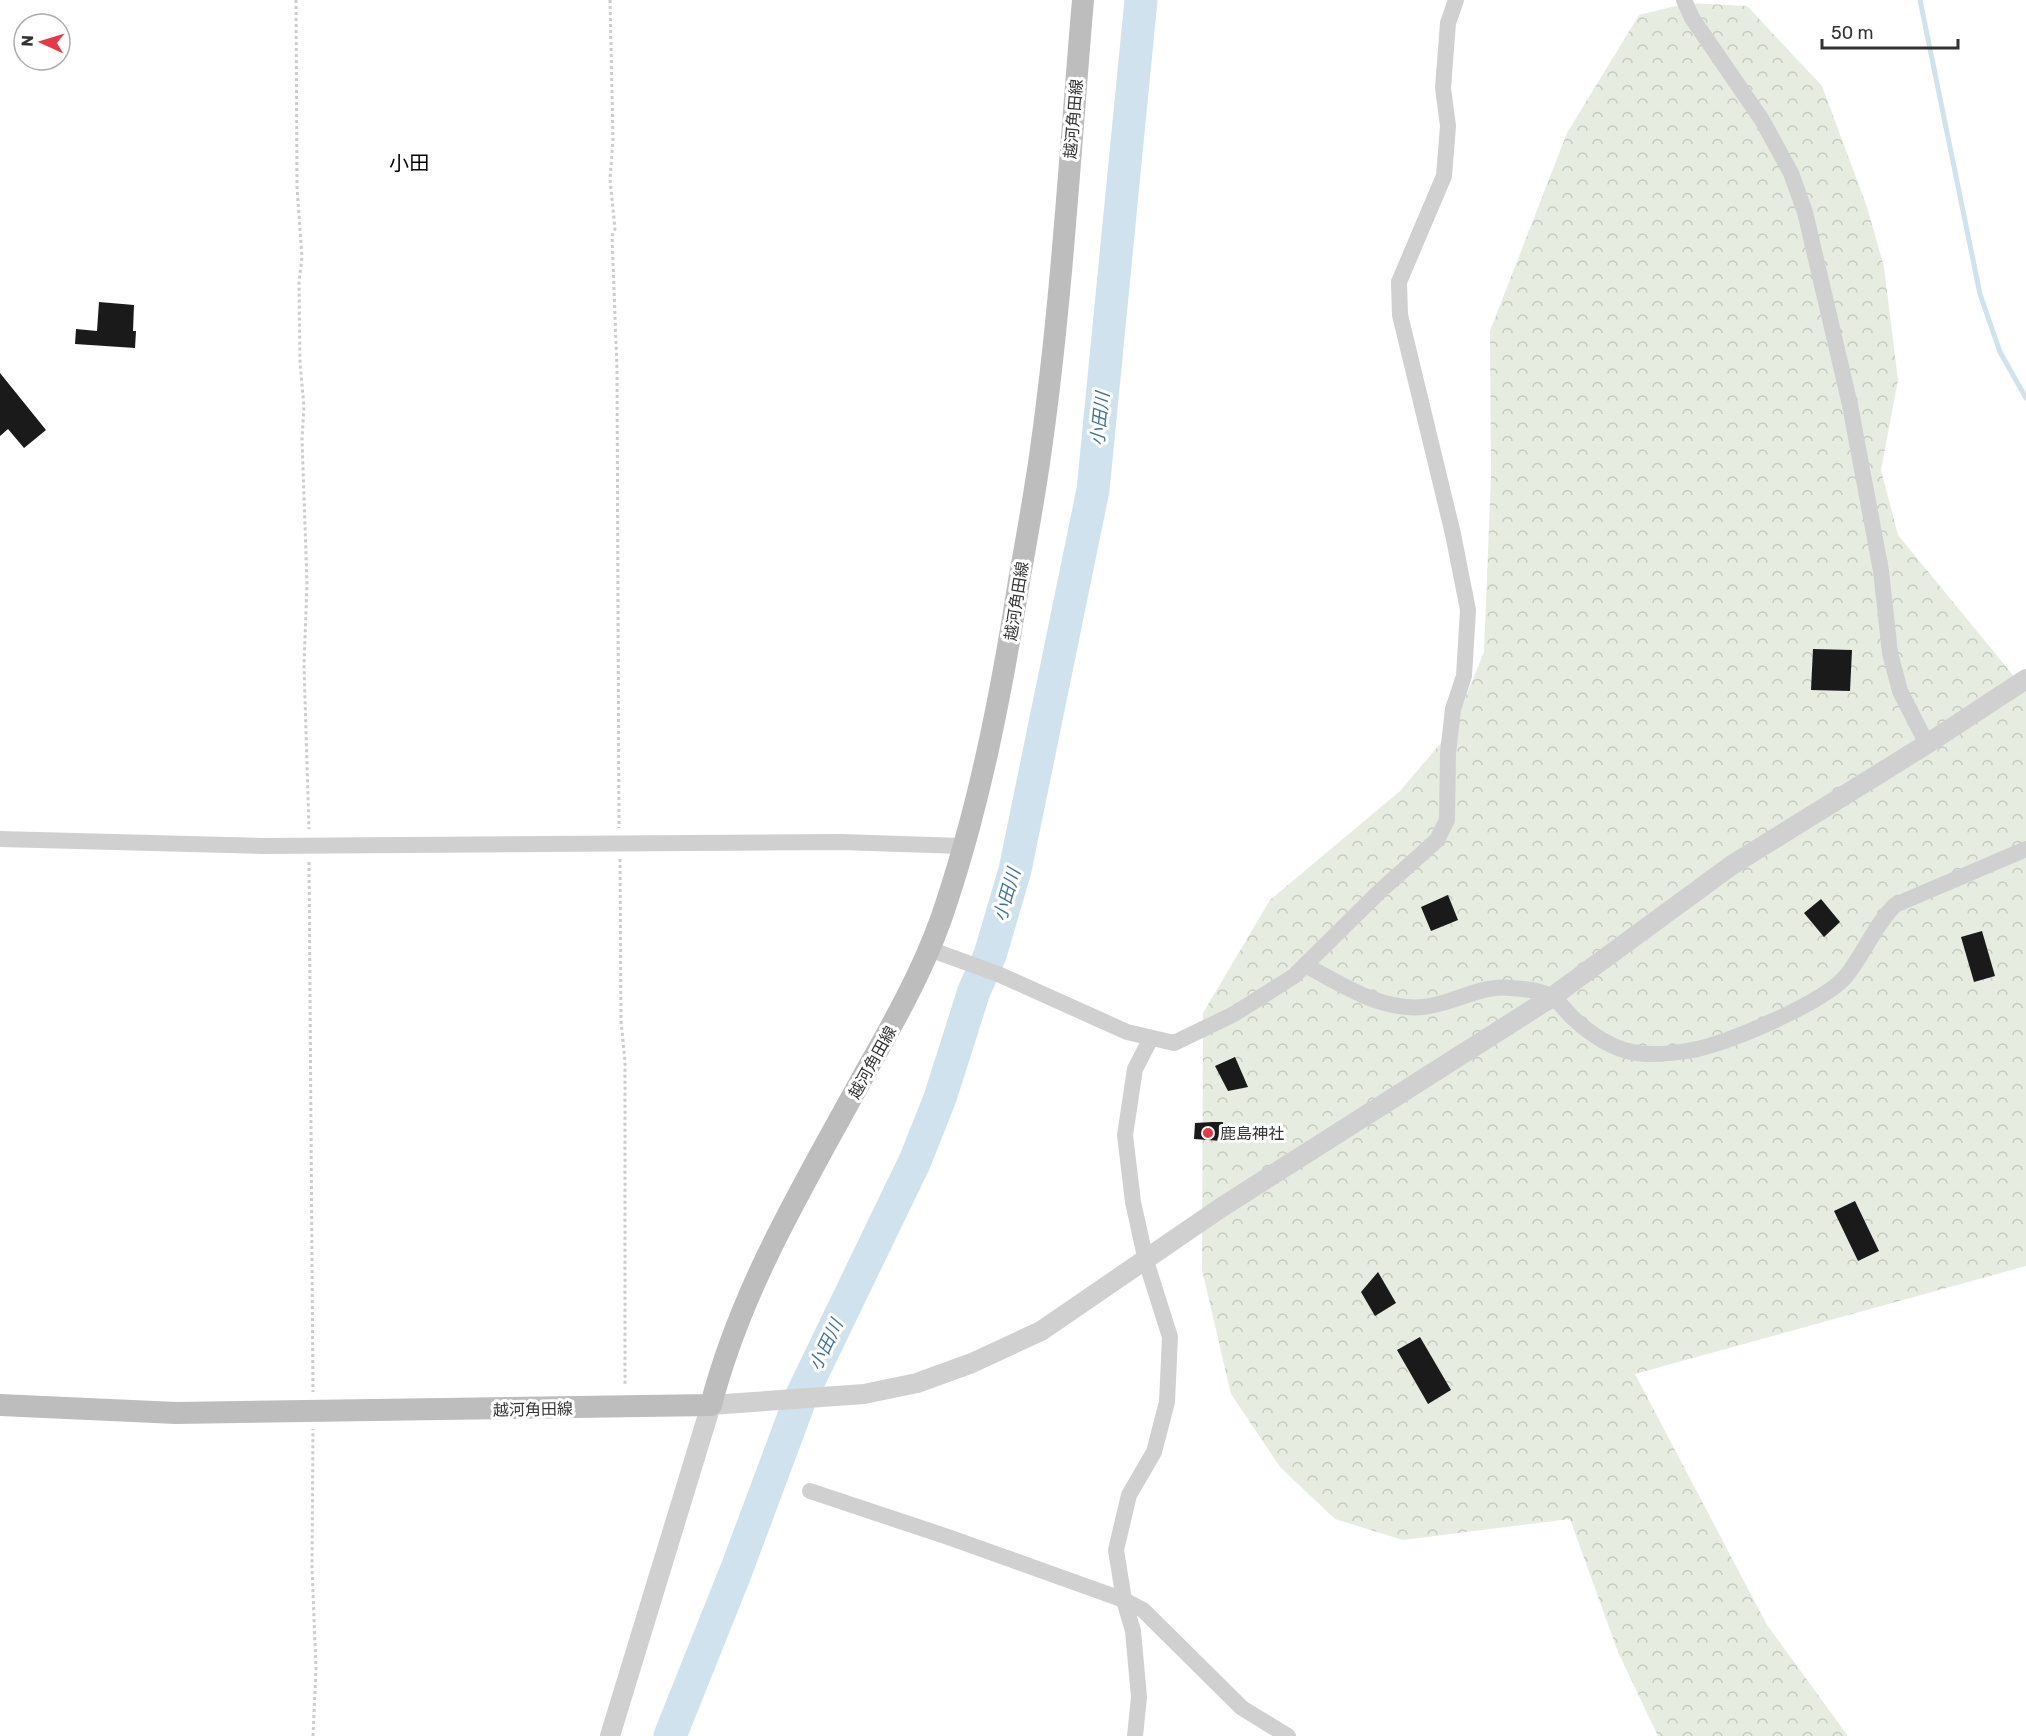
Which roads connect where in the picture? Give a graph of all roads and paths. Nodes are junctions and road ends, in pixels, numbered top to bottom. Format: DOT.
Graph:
graph roads {
  1 [pos="296,0"];
  2 [pos="610,0"];
  3 [pos="1083,0"];
  4 [pos="1456,0"];
  5 [pos="1684,0"];
  6 [pos="2025,681"];
  7 [pos="1927,744"];
  8 [pos="0,839"];
  9 [pos="620,843"];
  10 [pos="309,846"];
  11 [pos="962,846"];
  12 [pos="2026,849"];
  13 [pos="929,949"];
  14 [pos="1305,965"];
  15 [pos="1552,997"];
  16 [pos="1150,1040"];
  17 [pos="1146,1261"];
  18 [pos="0,1405"];
  19 [pos="711,1405"];
  20 [pos="625,1407"];
  21 [pos="313,1412"];
  22 [pos="810,1491"];
  23 [pos="1124,1600"];
  24 [pos="313,1736"];
  25 [pos="610,1736"];
  26 [pos="1135,1736"];
  27 [pos="1288,1736"];
  1 -- 10 [label="path"];
  2 -- 9 [label="path"];
  3 -- 11 [label="main road, 越河角田線"];
  4 -- 14 [label="street"];
  5 -- 7 [label="street"];
  6 -- 7 [label="street"];
  7 -- 15 [label="street"];
  8 -- 10 [label="street"];
  9 -- 10 [label="street"];
  9 -- 11 [label="street"];
  9 -- 20 [label="path"];
  10 -- 21 [label="path"];
  11 -- 13 [label="main road, 越河角田線"];
  12 -- 15 [label="street"];
  13 -- 16 [label="street"];
  13 -- 19 [label="main road, 越河角田線"];
  14 -- 15 [label="street"];
  14 -- 16 [label="street"];
  15 -- 17 [label="street"];
  16 -- 17 [label="street"];
  17 -- 19 [label="street"];
  17 -- 23 [label="street"];
  18 -- 21 [label="main road, 越河角田線"];
  19 -- 20 [label="main road, 越河角田線"];
  19 -- 25 [label="street"];
  20 -- 21 [label="main road, 越河角田線"];
  21 -- 24 [label="path"];
  22 -- 23 [label="street"];
  23 -- 26 [label="street"];
  23 -- 27 [label="street"];
}
